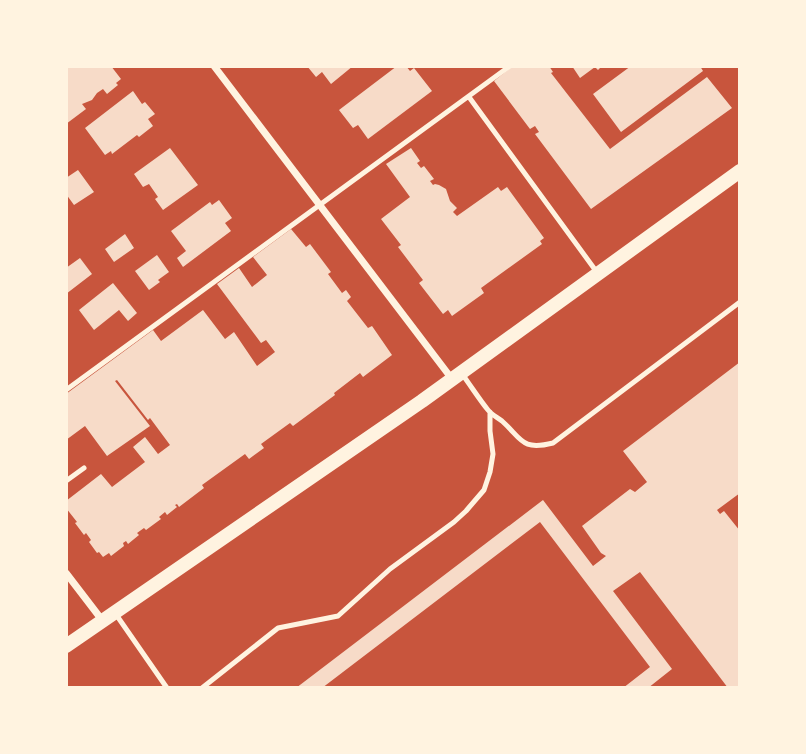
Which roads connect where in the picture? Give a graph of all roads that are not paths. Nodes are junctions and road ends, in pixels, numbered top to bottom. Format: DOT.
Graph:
graph roads {
  1 [pos="214,66"];
  2 [pos="510,66"];
  3 [pos="469,97"];
  4 [pos="740,171"];
  5 [pos="320,206"];
  6 [pos="598,274"];
  7 [pos="740,302"];
  8 [pos="457,376"];
  9 [pos="66,390"];
  10 [pos="490,412"];
  11 [pos="84,468"];
  12 [pos="66,481"];
  13 [pos="66,573"];
  14 [pos="108,616"];
  15 [pos="66,646"];
  16 [pos="167,688"];
  17 [pos="202,688"];
  1 -- 5 [label="street"];
  2 -- 3 [label="lane"];
  3 -- 5 [label="lane"];
  3 -- 6 [label="lane"];
  4 -- 6 [label="main road"];
  5 -- 8 [label="street"];
  5 -- 9 [label="lane"];
  6 -- 8 [label="main road"];
  7 -- 10 [label="lane"];
  8 -- 10 [label="lane"];
  8 -- 14 [label="main road"];
  10 -- 17 [label="lane"];
  11 -- 12 [label="lane"];
  13 -- 14 [label="street"];
  14 -- 15 [label="main road"];
  14 -- 16 [label="lane"];
}
